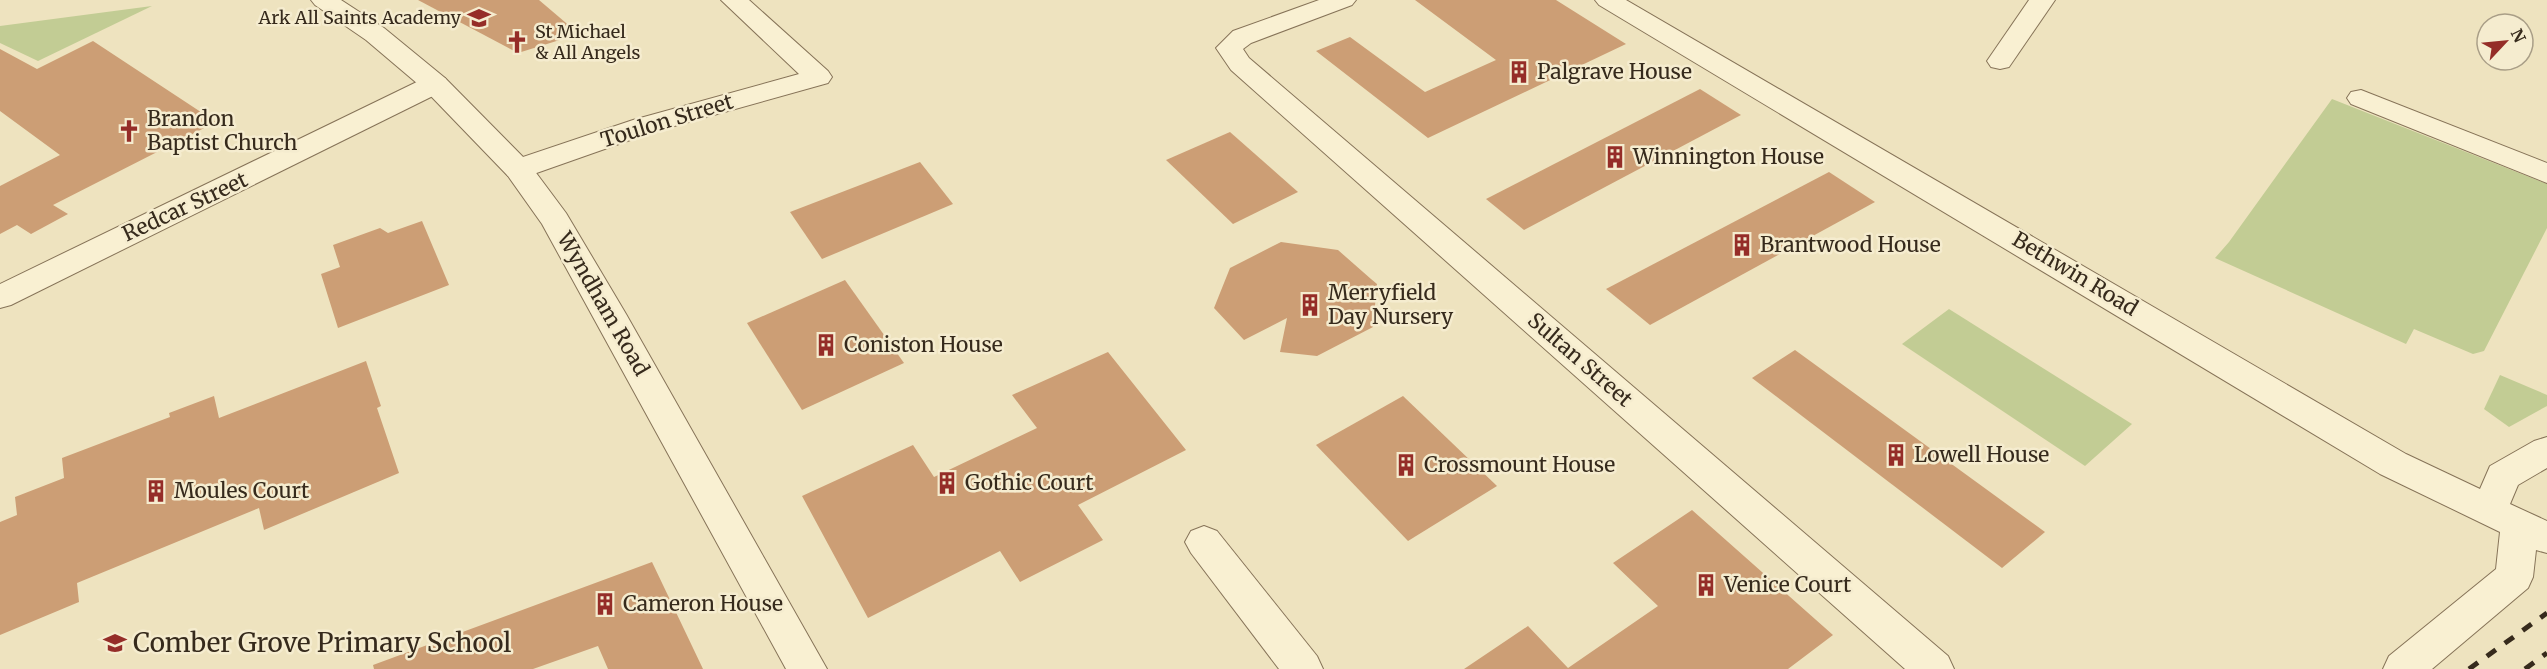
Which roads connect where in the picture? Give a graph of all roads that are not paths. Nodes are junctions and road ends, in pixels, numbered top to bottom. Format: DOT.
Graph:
graph roads {
  1 [pos="324,0"];
  2 [pos="734,0"];
  3 [pos="1343,0"];
  4 [pos="1608,0"];
  5 [pos="2042,0"];
  6 [pos="2000,61"];
  7 [pos="435,84"];
  8 [pos="2361,98"];
  9 [pos="518,169"];
  10 [pos="2547,174"];
  11 [pos="0,297"];
  12 [pos="2547,451"];
  13 [pos="2518,525"];
  14 [pos="1204,542"];
  15 [pos="807,669"];
  16 [pos="1303,669"];
  17 [pos="1934,669"];
  18 [pos="2403,669"];
  1 -- 7 [label="street, Wyndham Road"];
  2 -- 9 [label="street, Toulon Street"];
  3 -- 17 [label="street, Sultan Street"];
  4 -- 13 [label="street, Bethwin Road"];
  5 -- 6 [label="street"];
  7 -- 9 [label="street, Wyndham Road"];
  7 -- 11 [label="street, Redcar Street"];
  8 -- 10 [label="street"];
  9 -- 15 [label="street, Wyndham Road"];
  12 -- 13 [label="street"];
  13 -- 18 [label="street"];
  14 -- 16 [label="street"];
}
